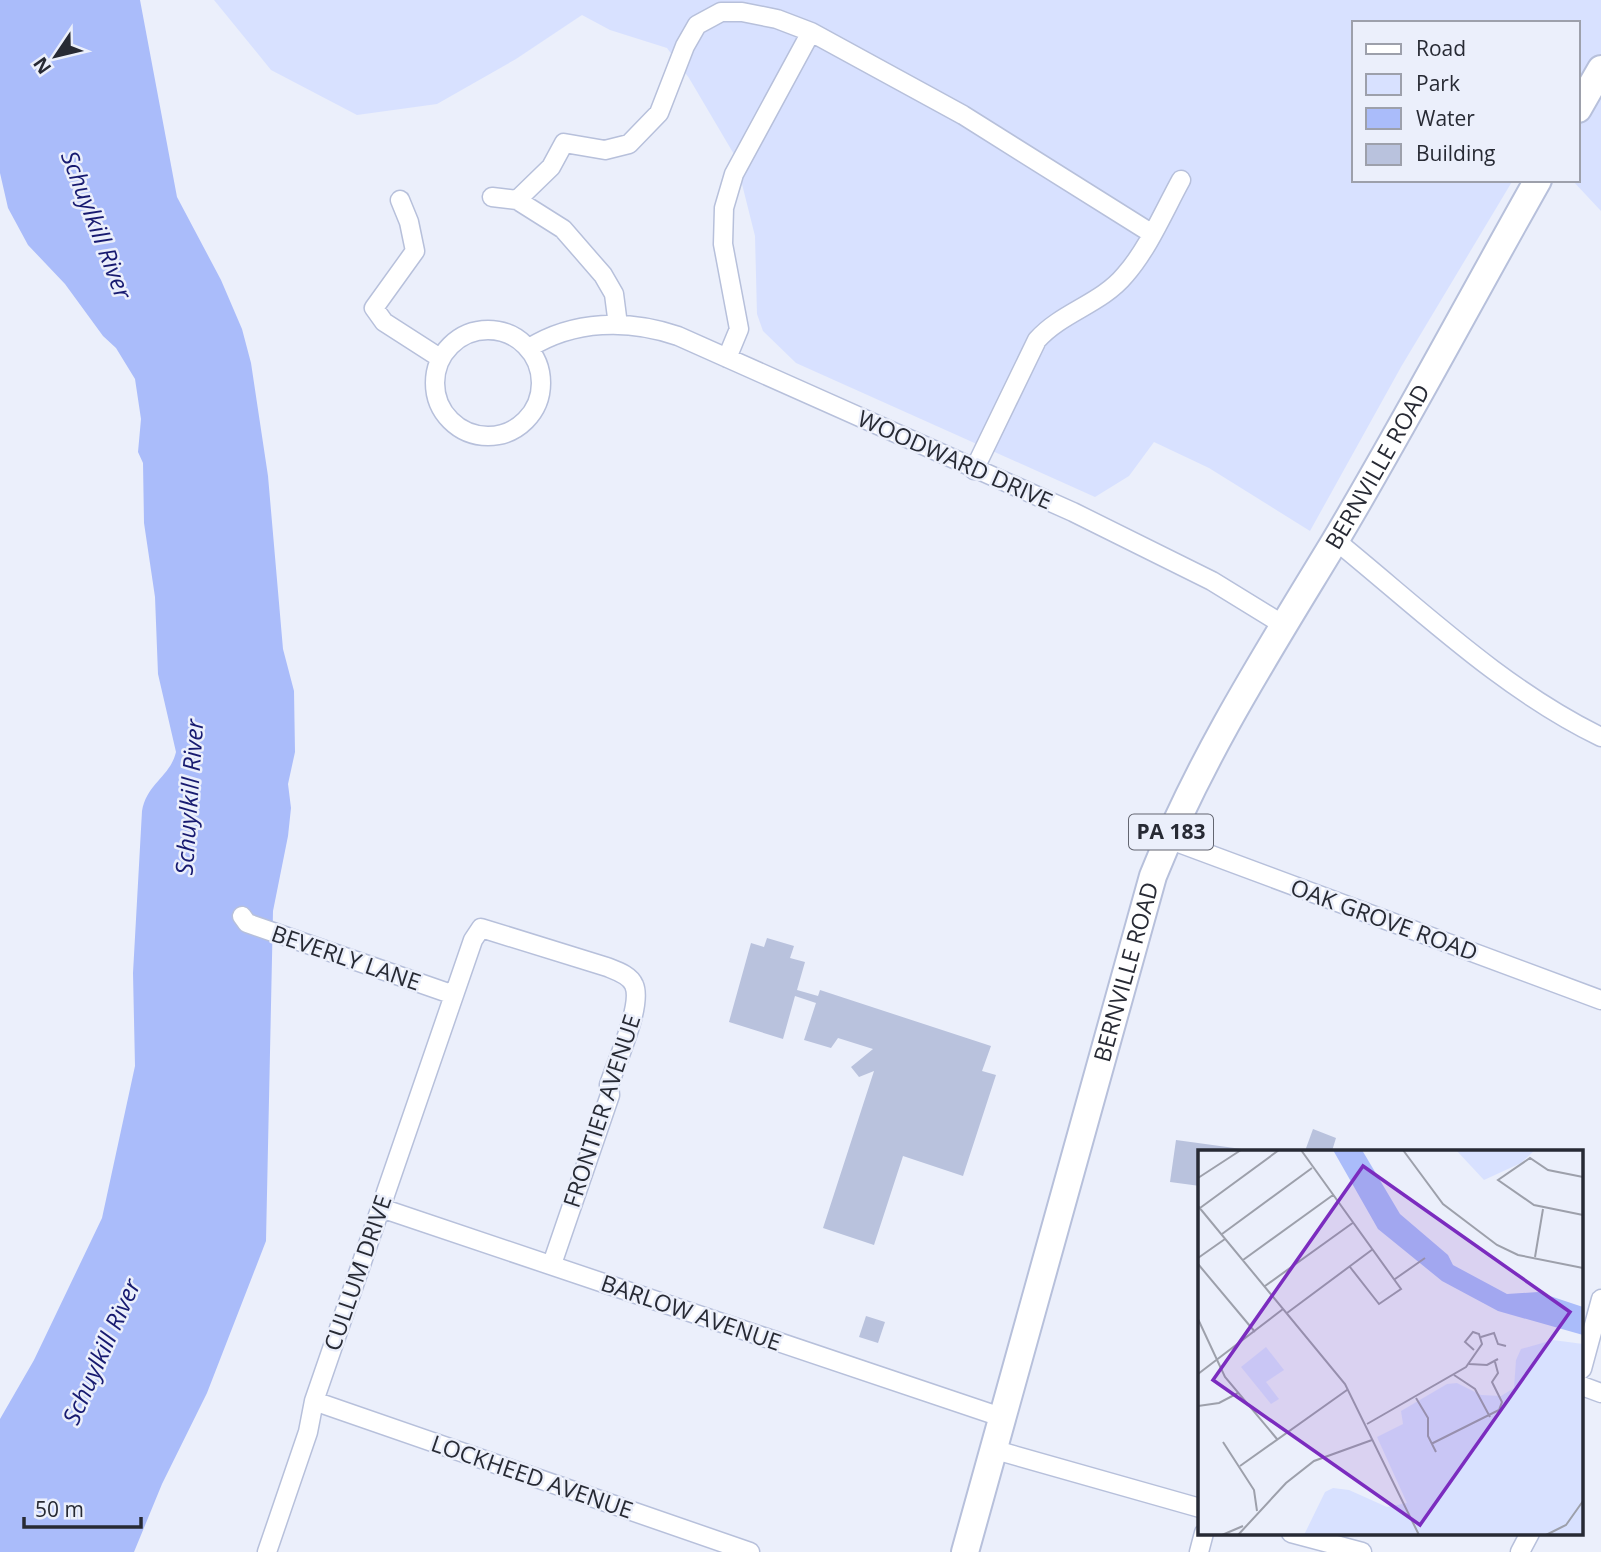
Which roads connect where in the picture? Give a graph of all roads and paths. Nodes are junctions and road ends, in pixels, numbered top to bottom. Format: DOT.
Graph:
graph roads {
  1 [pos="811,32"];
  2 [pos="1601,69"];
  3 [pos="1580,106"];
  4 [pos="1181,180"];
  5 [pos="1537,182"];
  6 [pos="492,197"];
  7 [pos="400,200"];
  8 [pos="517,200"];
  9 [pos="1151,233"];
  10 [pos="618,325"];
  11 [pos="529,348"];
  12 [pos="440,358"];
  13 [pos="727,358"];
  14 [pos="974,470"];
  15 [pos="1335,540"];
  16 [pos="1282,624"];
  17 [pos="1601,737"];
  18 [pos="1168,839"];
  19 [pos="242,916"];
  20 [pos="454,995"];
  21 [pos="1601,1000"];
  22 [pos="381,1208"];
  23 [pos="552,1264"];
  24 [pos="1601,1299"];
  25 [pos="1584,1362"];
  26 [pos="1584,1387"];
  27 [pos="1601,1393"];
  28 [pos="314,1401"];
  29 [pos="1001,1418"];
  30 [pos="992,1449"];
  31 [pos="1198,1507"];
  32 [pos="1204,1534"];
  33 [pos="1295,1534"];
  34 [pos="1529,1534"];
  35 [pos="267,1552"];
  36 [pos="750,1552"];
  37 [pos="965,1552"];
  38 [pos="1199,1552"];
  39 [pos="1362,1552"];
  40 [pos="1520,1552"];
  1 -- 8 [label="street"];
  1 -- 9 [label="street"];
  1 -- 13 [label="street"];
  2 -- 3 [label="main road"];
  4 -- 9 [label="street"];
  5 -- 15 [label="main road, BERNVILLE ROAD / PA 183"];
  6 -- 8 [label="street"];
  7 -- 12 [label="street"];
  8 -- 10 [label="street"];
  9 -- 14 [label="street"];
  10 -- 11 [label="street, WOODWARD DRIVE"];
  10 -- 13 [label="street, WOODWARD DRIVE"];
  11 -- 12 [label="street"];
  11 -- 12 [label="street"];
  13 -- 14 [label="street, WOODWARD DRIVE"];
  14 -- 16 [label="street, WOODWARD DRIVE"];
  15 -- 16 [label="main road, BERNVILLE ROAD / PA 183"];
  15 -- 17 [label="street"];
  16 -- 18 [label="main road, BERNVILLE ROAD / PA 183"];
  18 -- 21 [label="street, OAK GROVE ROAD"];
  18 -- 29 [label="main road, BERNVILLE ROAD / PA 183"];
  19 -- 20 [label="street, BEVERLY LANE"];
  20 -- 22 [label="street, CULLUM DRIVE"];
  20 -- 23 [label="street, FRONTIER AVENUE"];
  22 -- 23 [label="street, BARLOW AVENUE"];
  22 -- 28 [label="street, CULLUM DRIVE"];
  23 -- 29 [label="street, BARLOW AVENUE"];
  24 -- 25 [label="street"];
  26 -- 27 [label="street"];
  28 -- 35 [label="street, CULLUM DRIVE"];
  28 -- 36 [label="street, LOCKHEED AVENUE"];
  29 -- 30 [label="main road, BERNVILLE ROAD / PA 183"];
  30 -- 31 [label="street"];
  30 -- 37 [label="main road, BERNVILLE ROAD / PA 183"];
  32 -- 38 [label="street"];
  33 -- 39 [label="street"];
  34 -- 40 [label="street"];
}
